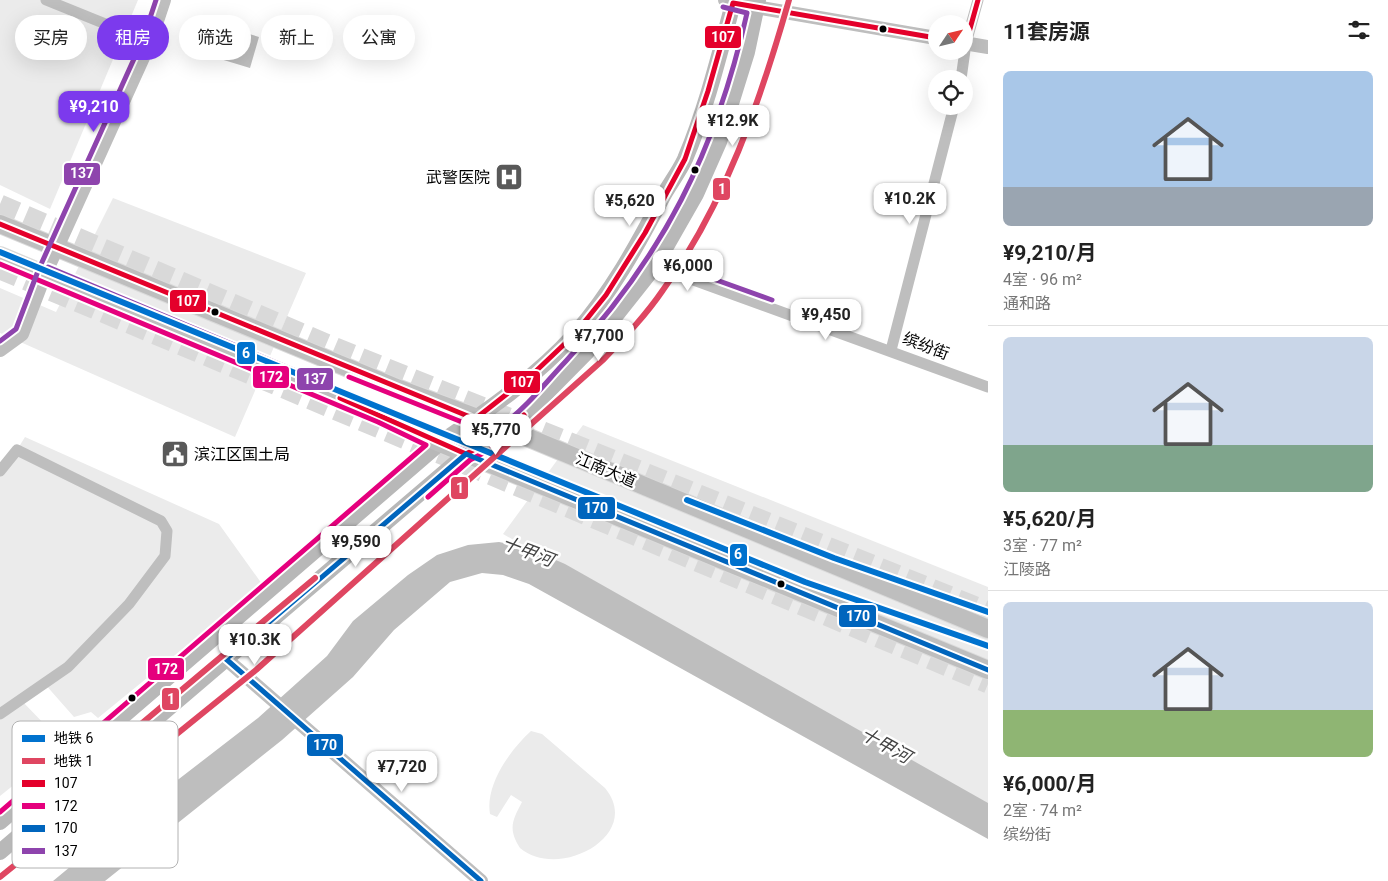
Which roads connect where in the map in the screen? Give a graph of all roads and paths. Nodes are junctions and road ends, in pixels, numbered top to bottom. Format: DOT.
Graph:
graph roads {
  1 [pos="46,0"];
  2 [pos="164,0"];
  3 [pos="978,0"];
  4 [pos="731,1"];
  5 [pos="757,4"];
  6 [pos="159,15"];
  7 [pos="973,17"];
  8 [pos="97,21"];
  9 [pos="928,36"];
  10 [pos="973,44"];
  11 [pos="988,47"];
  12 [pos="142,60"];
  13 [pos="952,115"];
  14 [pos="0,224"];
  15 [pos="58,248"];
  16 [pos="0,256"];
  17 [pos="655,266"];
  18 [pos="44,274"];
  19 [pos="0,350"];
  20 [pos="891,350"];
  21 [pos="988,387"];
  22 [pos="475,419"];
  23 [pos="510,430"];
  24 [pos="440,443"];
  25 [pos="466,454"];
  26 [pos="0,471"];
  27 [pos="988,628"];
  28 [pos="226,660"];
  29 [pos="988,670"];
  30 [pos="0,714"];
  31 [pos="117,721"];
  32 [pos="154,721"];
  33 [pos="12,812"];
  34 [pos="0,822"];
  35 [pos="12,842"];
  36 [pos="0,852"];
  37 [pos="481,881"];
  1 -- 8 [label="street"];
  2 -- 6 [label="street"];
  3 -- 7 [label="street"];
  4 -- 5 [label="street"];
  4 -- 22 [label="main road"];
  5 -- 9 [label="street"];
  5 -- 17 [label="main road"];
  10 -- 11 [label="street"];
  12 -- 15 [label="street"];
  13 -- 20 [label="street"];
  14 -- 15 [label="main road, 江南大道"];
  15 -- 18 [label="street"];
  15 -- 22 [label="main road, 江南大道"];
  16 -- 18 [label="main road"];
  17 -- 20 [label="street, 缤纷街"];
  17 -- 23 [label="main road"];
  18 -- 19 [label="street"];
  18 -- 24 [label="main road"];
  20 -- 21 [label="street, 缤纷街"];
  22 -- 23 [label="main road, 江南大道"];
  22 -- 24 [label="main road"];
  23 -- 25 [label="main road"];
  23 -- 27 [label="main road, 江南大道"];
  24 -- 25 [label="main road"];
  24 -- 31 [label="main road"];
  25 -- 28 [label="main road"];
  25 -- 29 [label="main road"];
  26 -- 30 [label="street"];
  28 -- 32 [label="main road"];
  28 -- 37 [label="street"];
  33 -- 34 [label="main road"];
  35 -- 36 [label="main road"];
}
